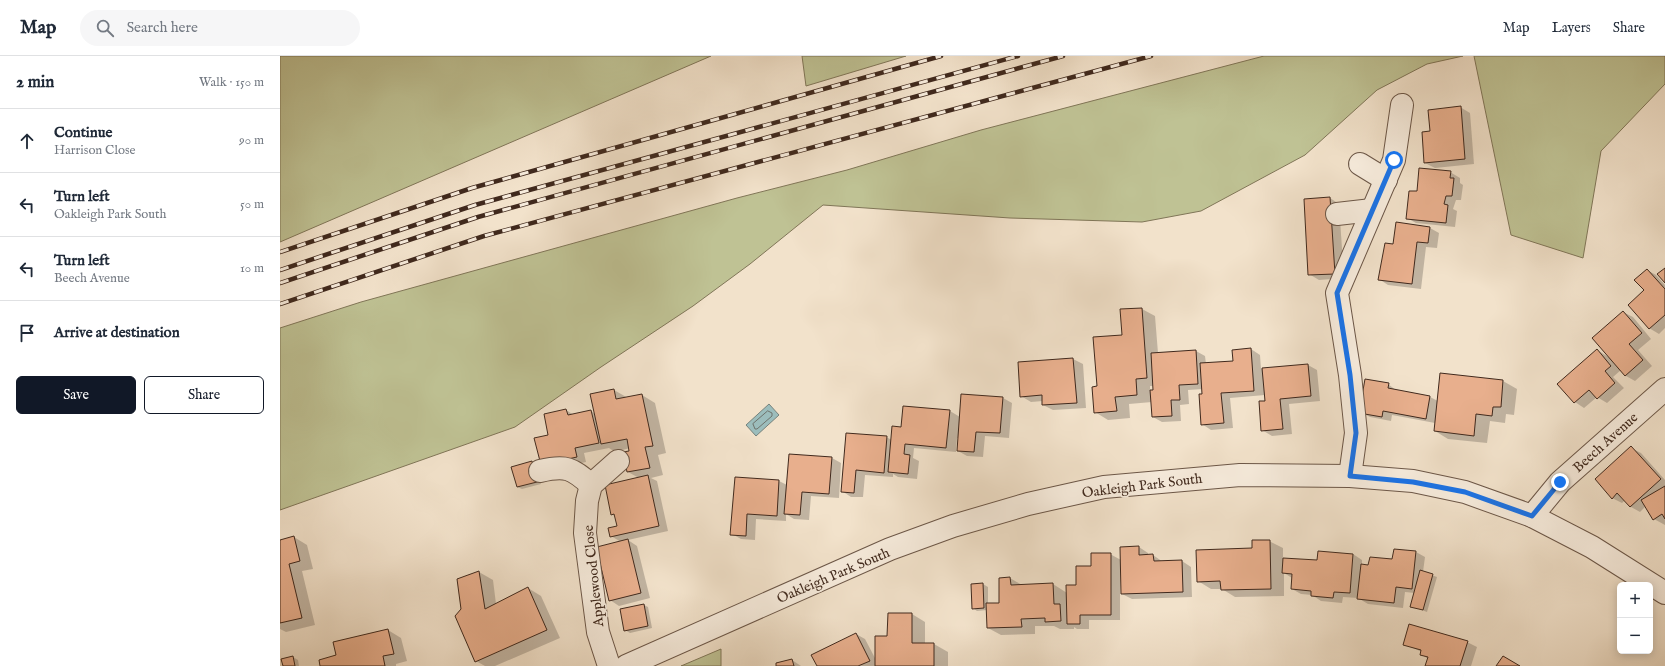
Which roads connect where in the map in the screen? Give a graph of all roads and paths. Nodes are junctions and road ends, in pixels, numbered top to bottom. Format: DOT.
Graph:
graph roads {
  1 [pos="1402,105"];
  2 [pos="1360,164"];
  3 [pos="1386,180"];
  4 [pos="1372,210"];
  5 [pos="1337,214"];
  6 [pos="1665,389"];
  7 [pos="618,461"];
  8 [pos="540,471"];
  9 [pos="1350,476"];
  10 [pos="591,485"];
  11 [pos="1532,516"];
  12 [pos="1665,593"];
  13 [pos="609,666"];
  14 [pos="626,666"];
  1 -- 3 [label="street"];
  2 -- 3 [label="street"];
  3 -- 4 [label="street"];
  4 -- 5 [label="street"];
  4 -- 9 [label="street"];
  6 -- 11 [label="street, Beech Avenue"];
  7 -- 10 [label="street"];
  8 -- 10 [label="street"];
  9 -- 11 [label="street, Oakleigh Park South"];
  9 -- 14 [label="street, Oakleigh Park South"];
  10 -- 13 [label="street, Applewood Close"];
  11 -- 12 [label="street, Oakleigh Park South"];
}
